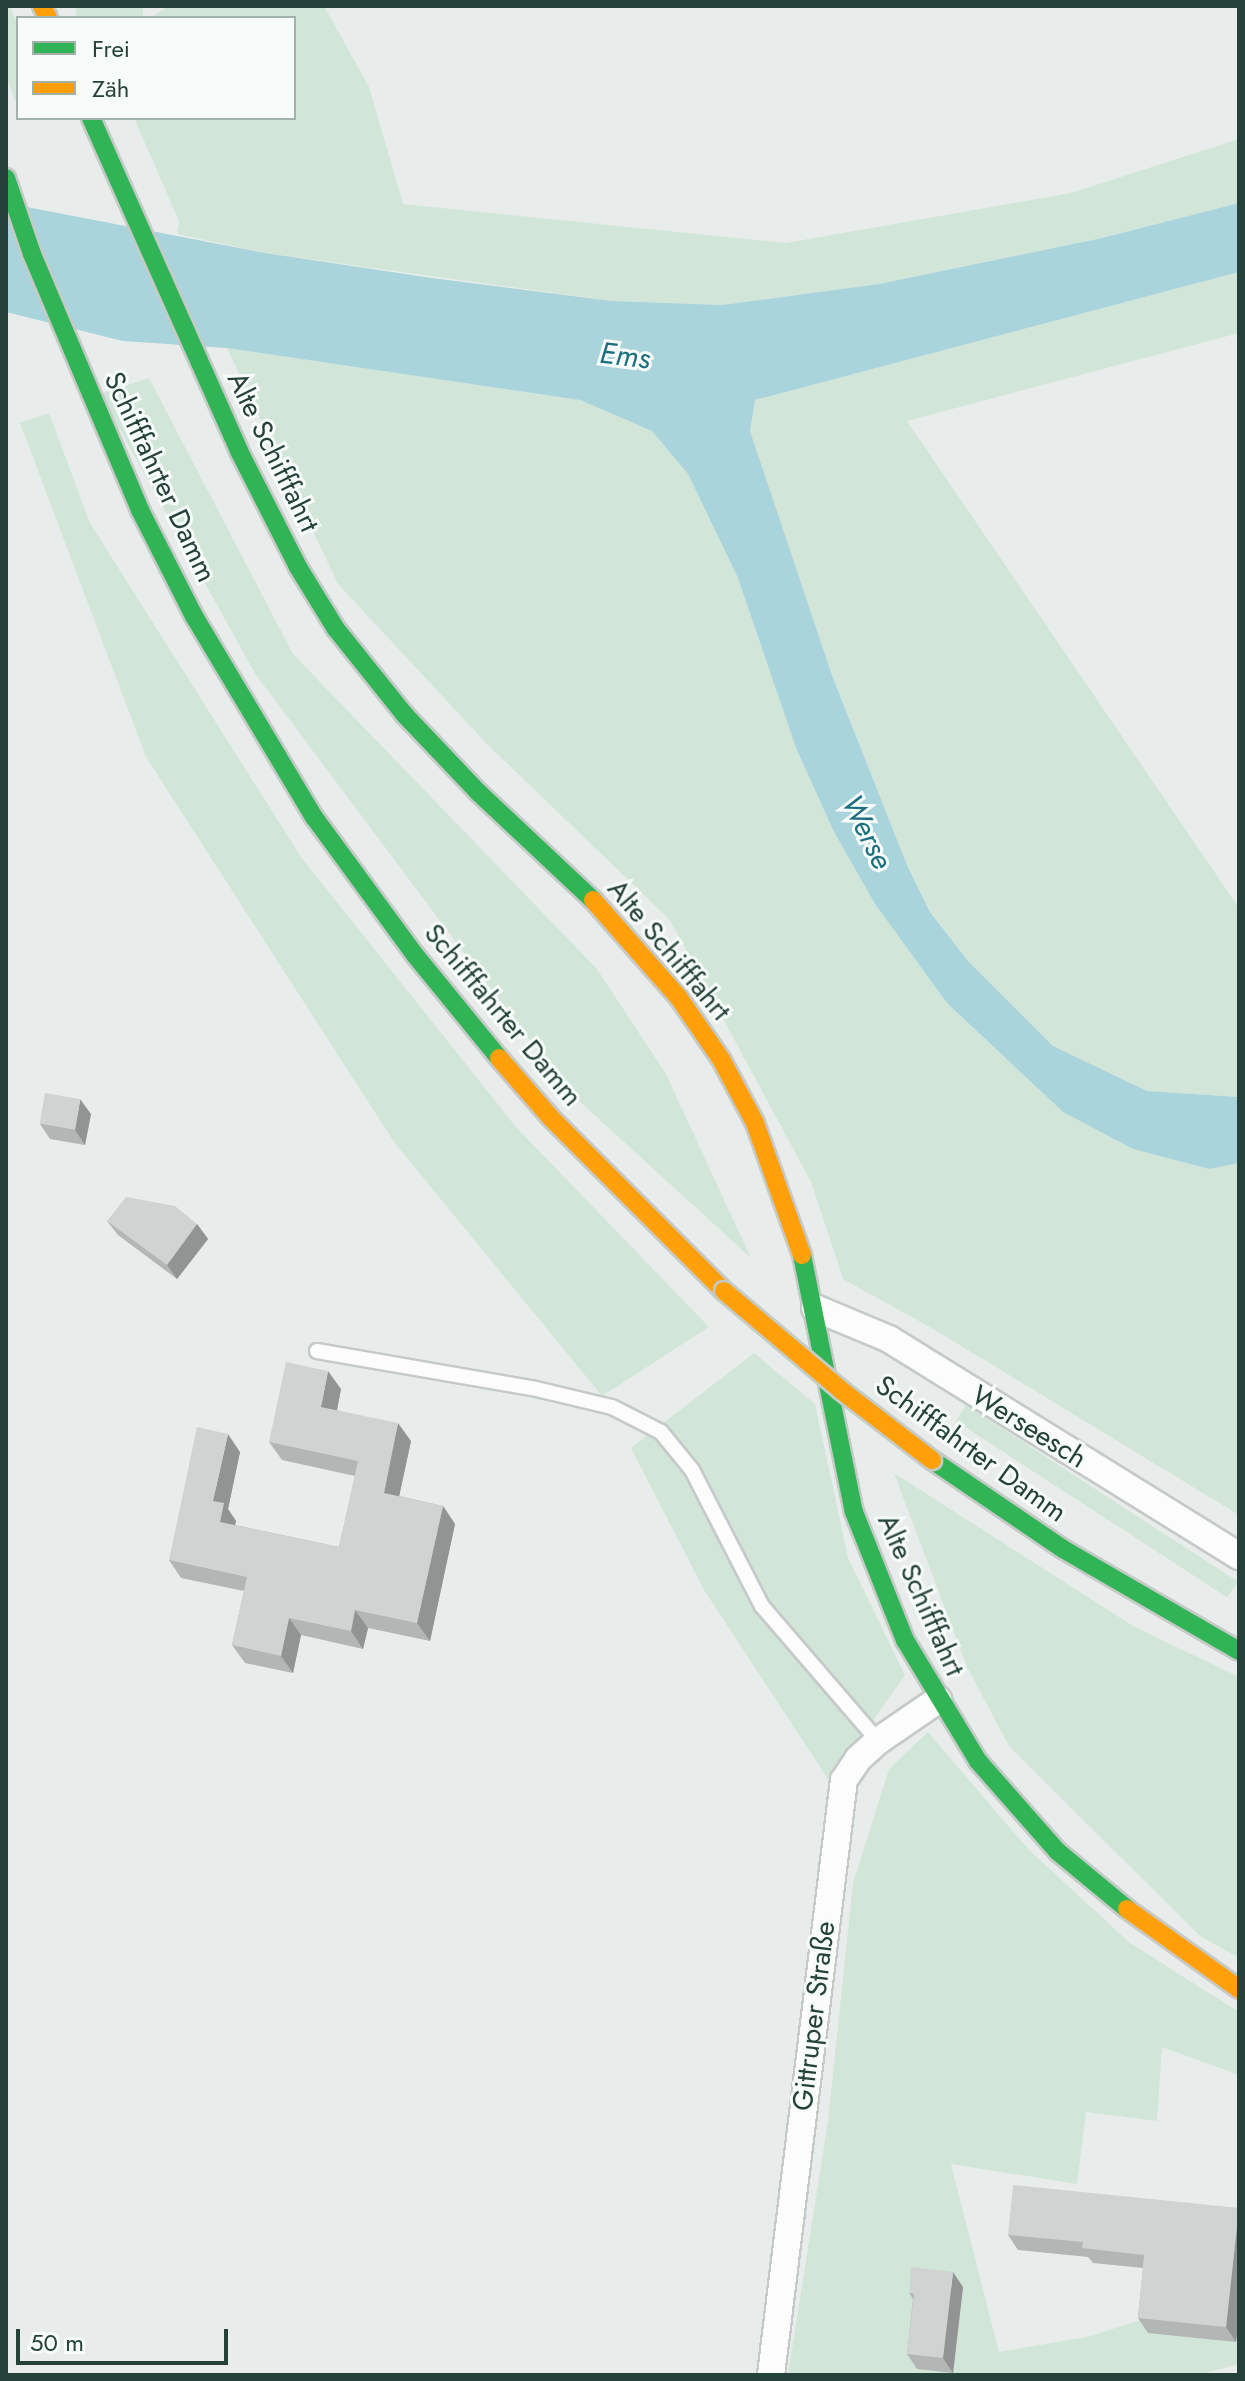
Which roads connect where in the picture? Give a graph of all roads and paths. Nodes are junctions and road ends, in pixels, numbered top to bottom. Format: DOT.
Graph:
graph roads {
  1 [pos="92,120"];
  2 [pos="6,178"];
  3 [pos="815,1308"];
  4 [pos="317,1351"];
  5 [pos="1239,1556"];
  6 [pos="1239,1651"];
  7 [pos="938,1700"];
  8 [pos="878,1741"];
  9 [pos="1239,1989"];
  10 [pos="771,2375"];
  1 -- 3 [label="main road, Alte Schifffahrt"];
  2 -- 6 [label="main road, Schifffahrter Damm, bridge"];
  3 -- 5 [label="street, Werseesch"];
  3 -- 7 [label="main road, Alte Schifffahrt"];
  4 -- 8 [label="lane"];
  7 -- 8 [label="street, Gittruper Straße"];
  7 -- 9 [label="main road, Alte Schifffahrt"];
  8 -- 10 [label="street, Gittruper Straße"];
}
